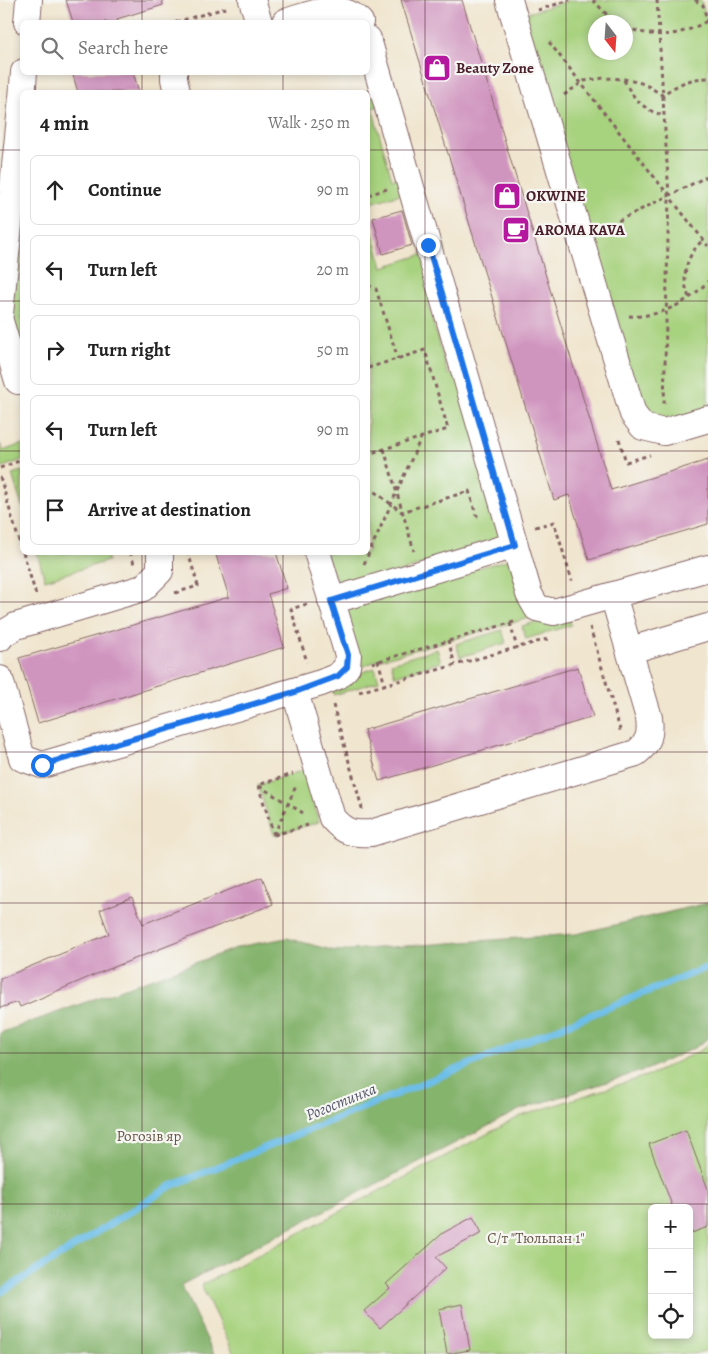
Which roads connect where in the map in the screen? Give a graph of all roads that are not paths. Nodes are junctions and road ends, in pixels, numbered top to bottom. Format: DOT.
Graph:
graph roads {
  1 [pos="29,0"];
  2 [pos="509,0"];
  3 [pos="241,3"];
  4 [pos="27,20"];
  5 [pos="257,20"];
  6 [pos="292,20"];
  7 [pos="358,20"];
  8 [pos="370,45"];
  9 [pos="24,75"];
  10 [pos="174,75"];
  11 [pos="23,90"];
  12 [pos="177,90"];
  13 [pos="20,118"];
  14 [pos="0,314"];
  15 [pos="0,321"];
  16 [pos="18,381"];
  17 [pos="708,419"];
  18 [pos="522,537"];
  19 [pos="160,555"];
  20 [pos="318,555"];
  21 [pos="708,568"];
  22 [pos="613,595"];
  23 [pos="331,601"];
  24 [pos="708,627"];
  25 [pos="0,638"];
  26 [pos="630,650"];
  27 [pos="0,679"];
  28 [pos="295,692"];
  1 -- 4 [label="lane"];
  2 -- 17 [label="lane"];
  3 -- 5 [label="lane"];
  6 -- 7 [label="lane"];
  8 -- 18 [label="lane"];
  9 -- 11 [label="lane"];
  10 -- 12 [label="lane"];
  13 -- 14 [label="lane"];
  15 -- 16 [label="lane"];
  18 -- 22 [label="lane"];
  18 -- 23 [label="lane"];
  19 -- 25 [label="lane"];
  20 -- 23 [label="lane"];
  21 -- 22 [label="lane"];
  22 -- 26 [label="lane"];
  23 -- 28 [label="lane"];
  24 -- 26 [label="lane"];
  26 -- 28 [label="lane"];
  27 -- 28 [label="lane"];
}
